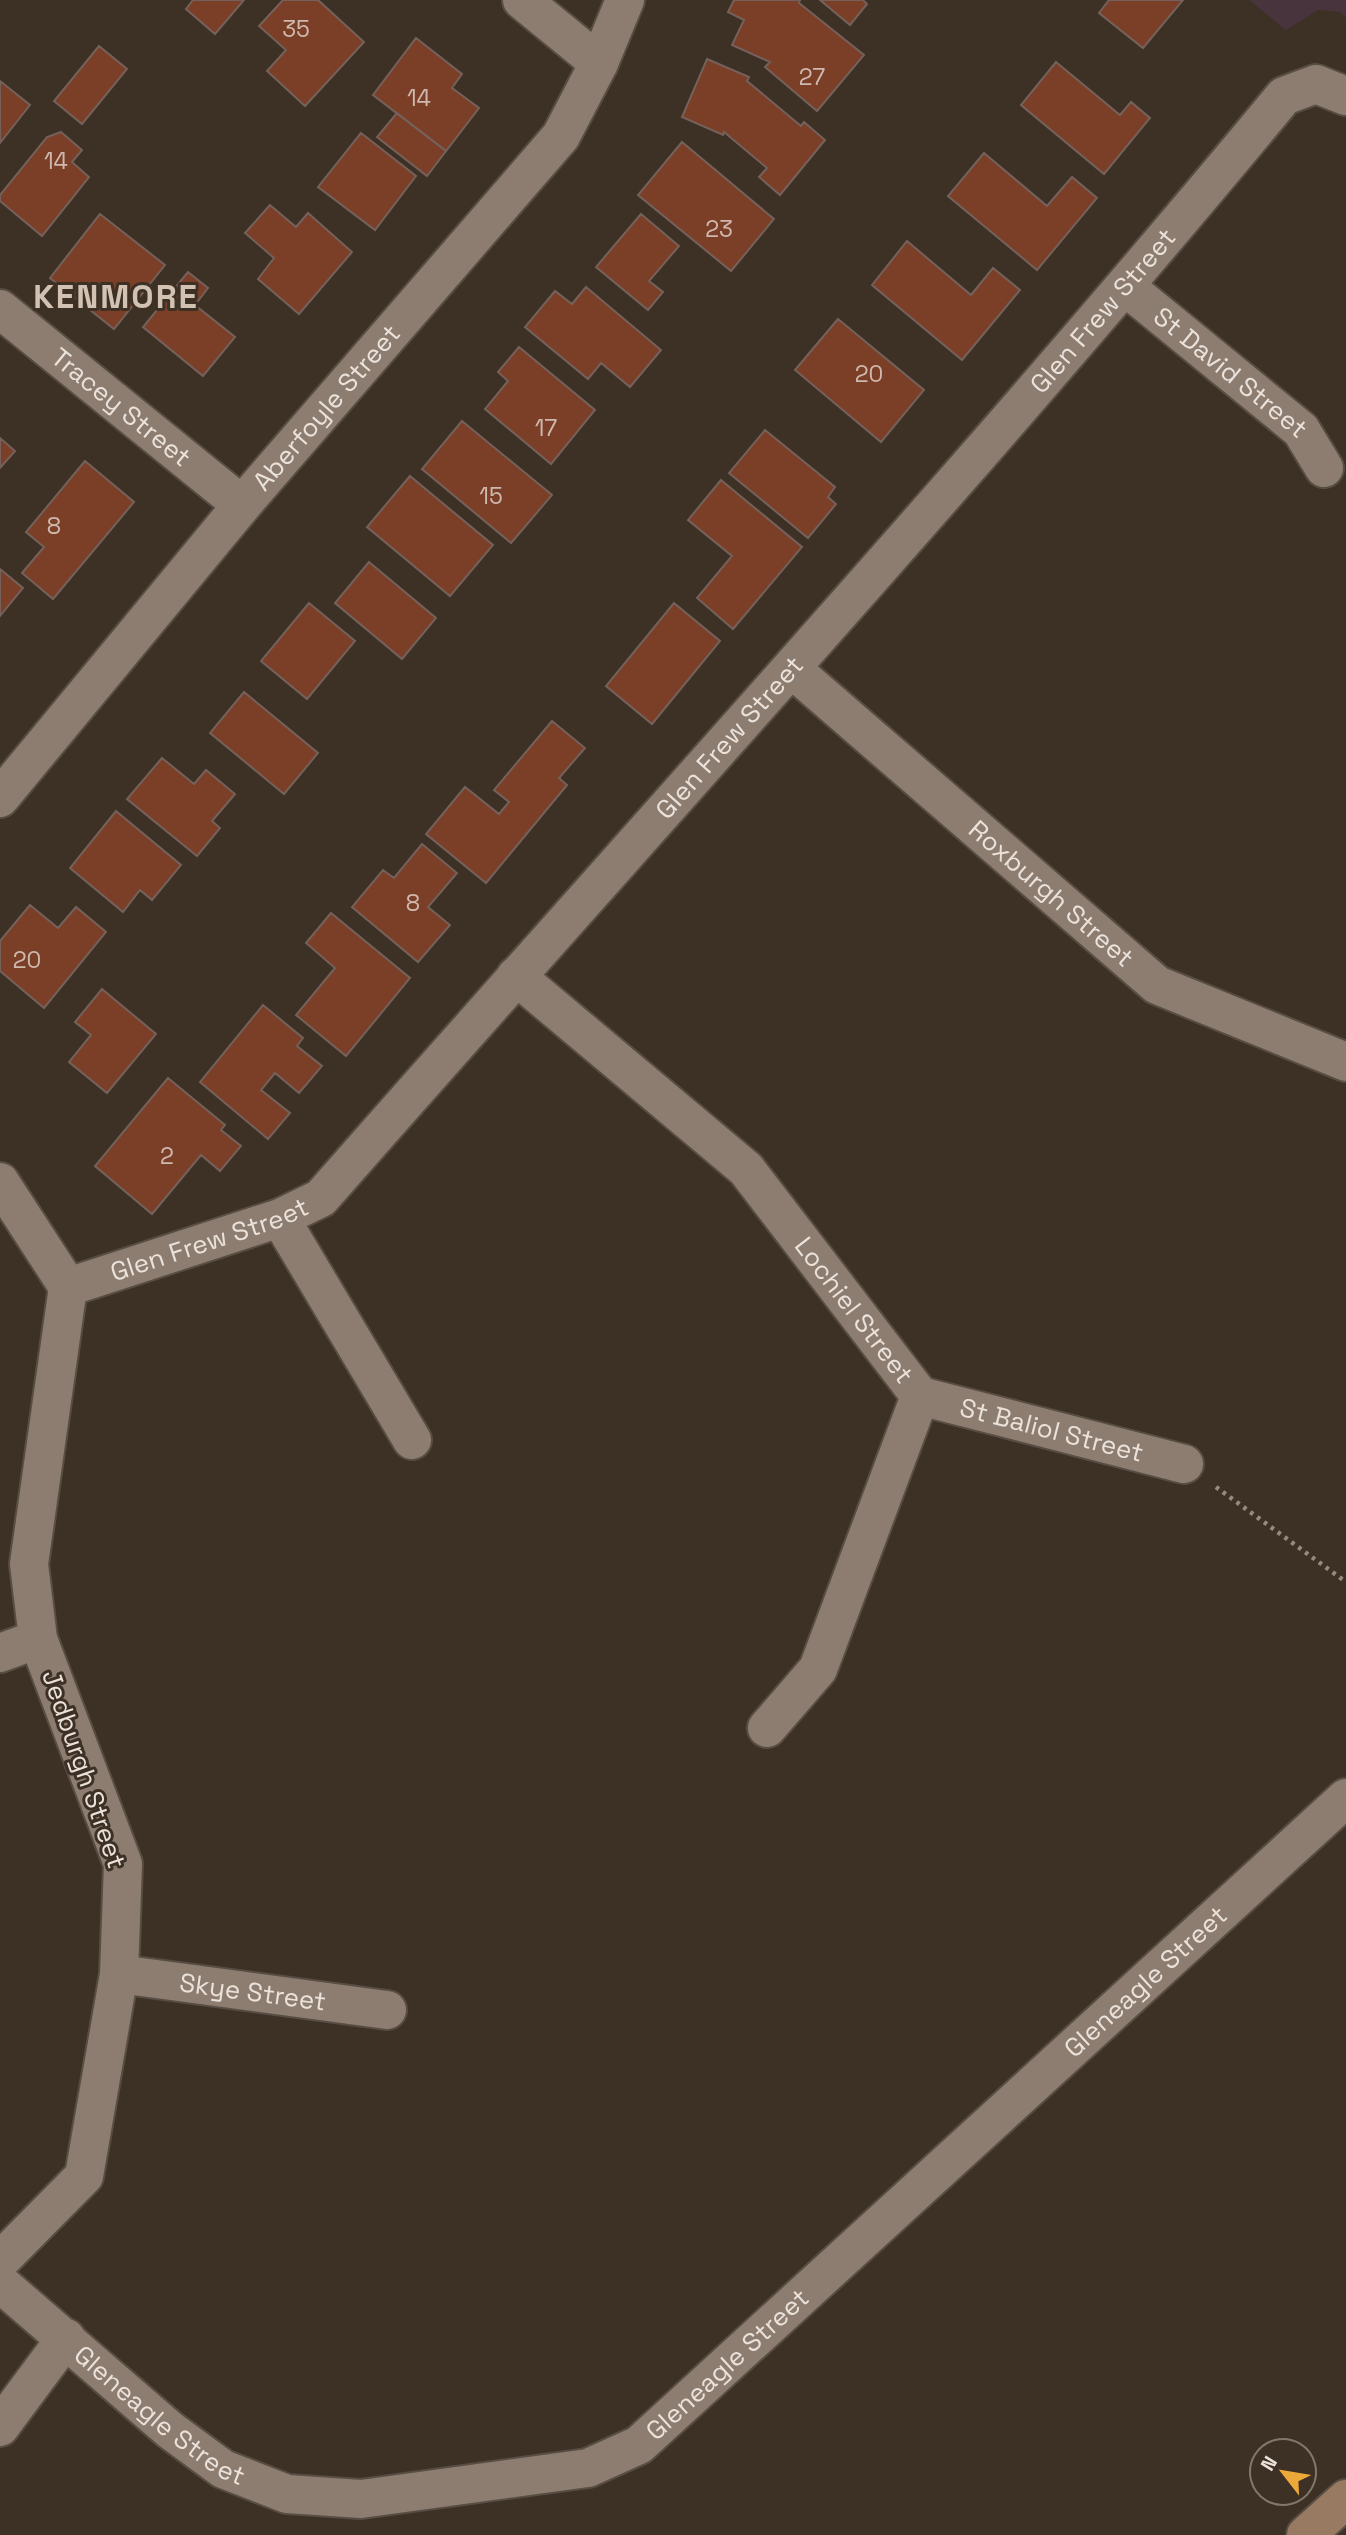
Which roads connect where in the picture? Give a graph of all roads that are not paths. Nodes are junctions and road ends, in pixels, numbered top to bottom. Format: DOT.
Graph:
graph roads {
  1 [pos="522,0"];
  2 [pos="625,0"];
  3 [pos="600,63"];
  4 [pos="1331,90"];
  5 [pos="1126,287"];
  6 [pos="0,309"];
  7 [pos="1324,468"];
  8 [pos="242,505"];
  9 [pos="792,669"];
  10 [pos="0,798"];
  11 [pos="516,976"];
  12 [pos="1346,1062"];
  13 [pos="0,1182"];
  14 [pos="280,1218"];
  15 [pos="68,1287"];
  16 [pos="920,1396"];
  17 [pos="412,1440"];
  18 [pos="1184,1464"];
  19 [pos="38,1639"];
  20 [pos="0,1653"];
  21 [pos="766,1728"];
  22 [pos="1346,1798"];
  23 [pos="119,1974"];
  24 [pos="387,2010"];
  25 [pos="0,2261"];
  26 [pos="0,2283"];
  27 [pos="66,2338"];
  28 [pos="0,2427"];
  29 [pos="1346,2499"];
  30 [pos="1306,2535"];
  1 -- 3 [label="street"];
  2 -- 3 [label="street, Aberfoyle Street"];
  3 -- 8 [label="street, Aberfoyle Street"];
  4 -- 5 [label="street, Glen Frew Street"];
  5 -- 7 [label="street, St David Street"];
  5 -- 9 [label="street, Glen Frew Street"];
  6 -- 8 [label="street, Tracey Street"];
  8 -- 10 [label="street, Aberfoyle Street"];
  9 -- 11 [label="street, Glen Frew Street"];
  9 -- 12 [label="street, Roxburgh Street"];
  11 -- 14 [label="street, Glen Frew Street"];
  11 -- 16 [label="street, Lochiel Street"];
  13 -- 15 [label="street"];
  14 -- 15 [label="street, Glen Frew Street"];
  14 -- 17 [label="street"];
  15 -- 19 [label="street, Jedburgh Street"];
  16 -- 18 [label="street, St Baliol Street"];
  16 -- 21 [label="street, Lochiel Street"];
  19 -- 20 [label="street"];
  19 -- 23 [label="street, Jedburgh Street"];
  22 -- 27 [label="street, Gleneagle Street"];
  23 -- 24 [label="street, Skye Street"];
  23 -- 25 [label="street, Jedburgh Street"];
  26 -- 27 [label="street, Gleneagle Street"];
  27 -- 28 [label="street"];
  29 -- 30 [label="street"];
}
